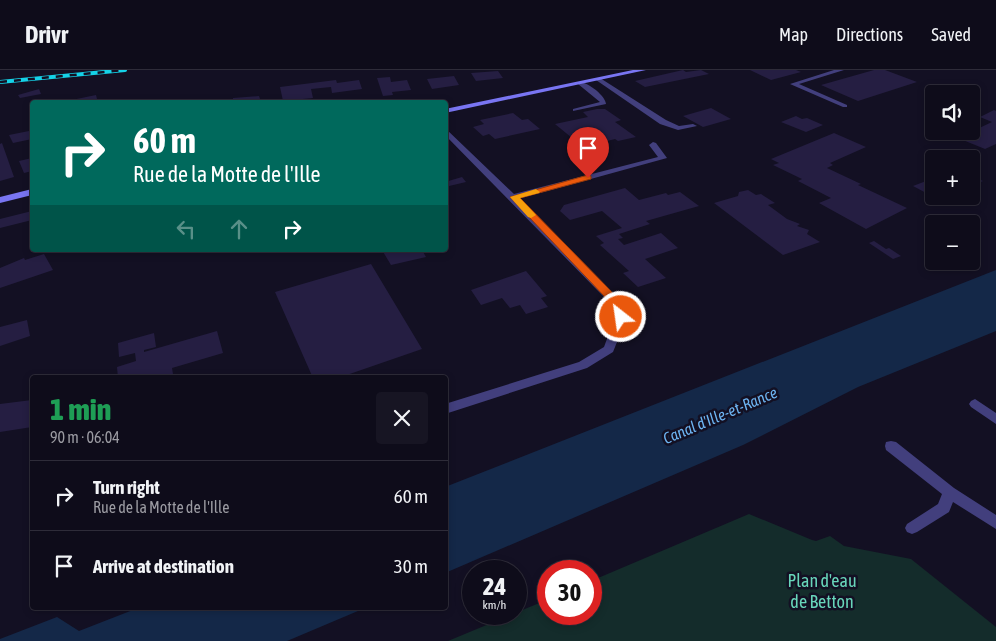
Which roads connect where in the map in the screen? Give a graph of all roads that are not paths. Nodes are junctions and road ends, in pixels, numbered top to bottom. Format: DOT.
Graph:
graph roads {
  1 [pos="643,70"];
  2 [pos="841,70"];
  3 [pos="598,80"];
  4 [pos="580,83"];
  5 [pos="840,95"];
  6 [pos="827,98"];
  7 [pos="845,106"];
  8 [pos="448,110"];
  9 [pos="575,110"];
  10 [pos="693,126"];
  11 [pos="448,133"];
  12 [pos="653,145"];
  13 [pos="30,192"];
  14 [pos="514,197"];
  15 [pos="0,200"];
  16 [pos="975,404"];
  17 [pos="448,408"];
  18 [pos="996,419"];
  19 [pos="891,446"];
  20 [pos="949,492"];
  21 [pos="996,523"];
  22 [pos="912,528"];
  1 -- 3 [label="main road"];
  2 -- 6 [label="lane"];
  3 -- 4 [label="main road"];
  3 -- 10 [label="lane"];
  4 -- 8 [label="main road"];
  4 -- 9 [label="lane"];
  5 -- 6 [label="lane"];
  6 -- 7 [label="lane"];
  11 -- 14 [label="street"];
  12 -- 14 [label="street"];
  13 -- 15 [label="main road"];
  14 -- 17 [label="street"];
  16 -- 18 [label="lane"];
  19 -- 20 [label="lane"];
  20 -- 21 [label="lane"];
  20 -- 22 [label="lane"];
}
